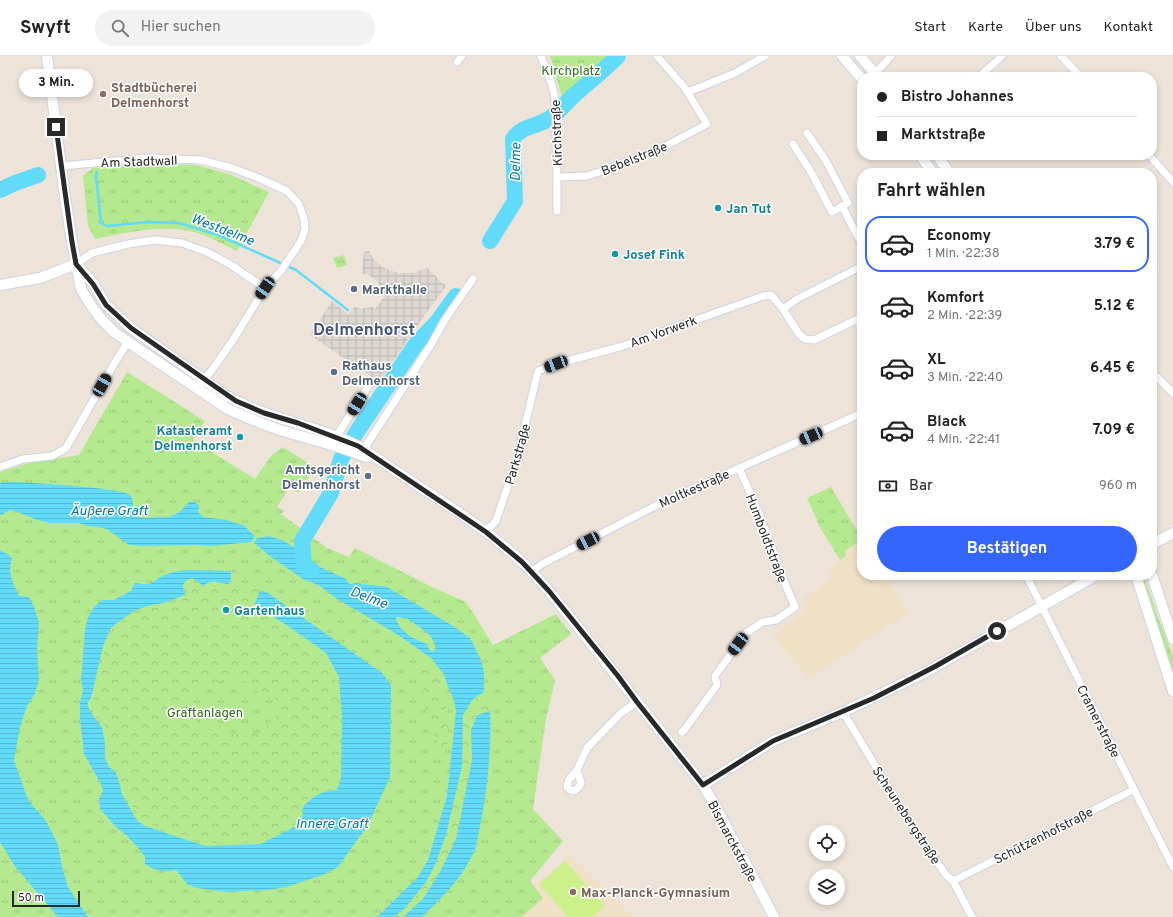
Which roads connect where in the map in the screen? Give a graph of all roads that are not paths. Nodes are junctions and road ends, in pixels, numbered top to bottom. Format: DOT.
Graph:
graph roads {
  1 [pos="47,56"];
  2 [pos="462,56"];
  3 [pos="541,56"];
  4 [pos="657,56"];
  5 [pos="765,56"];
  6 [pos="842,56"];
  7 [pos="860,56"];
  8 [pos="891,56"];
  9 [pos="1002,56"];
  10 [pos="1061,56"];
  11 [pos="457,62"];
  12 [pos="872,72"];
  13 [pos="878,72"];
  14 [pos="984,72"];
  15 [pos="1076,72"];
  16 [pos="857,74"];
  17 [pos="688,92"];
  18 [pos="807,133"];
  19 [pos="793,144"];
  20 [pos="1153,160"];
  21 [pos="62,173"];
  22 [pos="557,177"];
  23 [pos="1173,182"];
  24 [pos="842,206"];
  25 [pos="557,211"];
  26 [pos="857,235"];
  27 [pos="76,264"];
  28 [pos="857,269"];
  29 [pos="473,279"];
  30 [pos="0,285"];
  31 [pos="265,288"];
  32 [pos="783,310"];
  33 [pos="857,319"];
  34 [pos="128,342"];
  35 [pos="538,371"];
  36 [pos="1157,377"];
  37 [pos="204,379"];
  38 [pos="371,382"];
  39 [pos="197,388"];
  40 [pos="1173,393"];
  41 [pos="857,415"];
  42 [pos="338,442"];
  43 [pos="359,449"];
  44 [pos="0,467"];
  45 [pos="739,468"];
  46 [pos="486,532"];
  47 [pos="1173,533"];
  48 [pos="1157,541"];
  49 [pos="532,572"];
  50 [pos="1028,580"];
  51 [pos="1088,580"];
  52 [pos="1138,580"];
  53 [pos="1154,580"];
  54 [pos="1041,606"];
  55 [pos="1173,639"];
  56 [pos="1173,691"];
  57 [pos="637,702"];
  58 [pos="843,712"];
  59 [pos="682,732"];
  60 [pos="577,770"];
  61 [pos="703,785"];
  62 [pos="1133,790"];
  63 [pos="1173,867"];
  64 [pos="952,881"];
  65 [pos="774,917"];
  66 [pos="972,917"];
  1 -- 21 [label="main road"];
  2 -- 11 [label="street"];
  3 -- 22 [label="street, Kirchstraße"];
  4 -- 17 [label="street"];
  5 -- 17 [label="street"];
  6 -- 16 [label="main road"];
  7 -- 12 [label="main road"];
  8 -- 13 [label="street"];
  9 -- 14 [label="street"];
  10 -- 15 [label="street"];
  17 -- 22 [label="street, Bebelstraße"];
  18 -- 24 [label="street"];
  19 -- 24 [label="street"];
  20 -- 23 [label="street"];
  21 -- 27 [label="main road"];
  21 -- 31 [label="street, Am Stadtwall"];
  22 -- 25 [label="street, Kirchstraße"];
  24 -- 26 [label="street"];
  27 -- 30 [label="main road"];
  27 -- 31 [label="street"];
  27 -- 34 [label="main road"];
  27 -- 37 [label="main road"];
  28 -- 32 [label="street"];
  29 -- 43 [label="street"];
  31 -- 37 [label="street, Am Stadtwall"];
  32 -- 33 [label="street, Am Vorwerk"];
  32 -- 35 [label="street, Am Vorwerk"];
  34 -- 39 [label="main road"];
  34 -- 44 [label="street"];
  35 -- 46 [label="street, Parkstraße"];
  36 -- 40 [label="street"];
  37 -- 39 [label="street, Am Stadtwall"];
  37 -- 42 [label="main road"];
  38 -- 42 [label="street"];
  39 -- 42 [label="main road"];
  41 -- 45 [label="street, Moltkestraße"];
  42 -- 43 [label="main road, Bismarckstraße"];
  43 -- 46 [label="main road, Bismarckstraße"];
  45 -- 49 [label="street, Moltkestraße"];
  45 -- 59 [label="street, Humboldtstraße"];
  46 -- 49 [label="main road, Bismarckstraße"];
  47 -- 48 [label="main road"];
  49 -- 57 [label="main road, Bismarckstraße"];
  50 -- 54 [label="street, Cramerstraße"];
  51 -- 54 [label="main road"];
  52 -- 56 [label="main road"];
  53 -- 55 [label="main road"];
  54 -- 58 [label="main road"];
  54 -- 62 [label="street, Cramerstraße"];
  57 -- 60 [label="street"];
  57 -- 61 [label="main road, Bismarckstraße"];
  58 -- 61 [label="main road"];
  58 -- 64 [label="street, Scheunebergstraße"];
  61 -- 65 [label="main road, Bismarckstraße"];
  62 -- 63 [label="street, Cramerstraße"];
  62 -- 64 [label="street, Schützenhofstraße"];
  64 -- 66 [label="street, Scheunebergstraße"];
}
